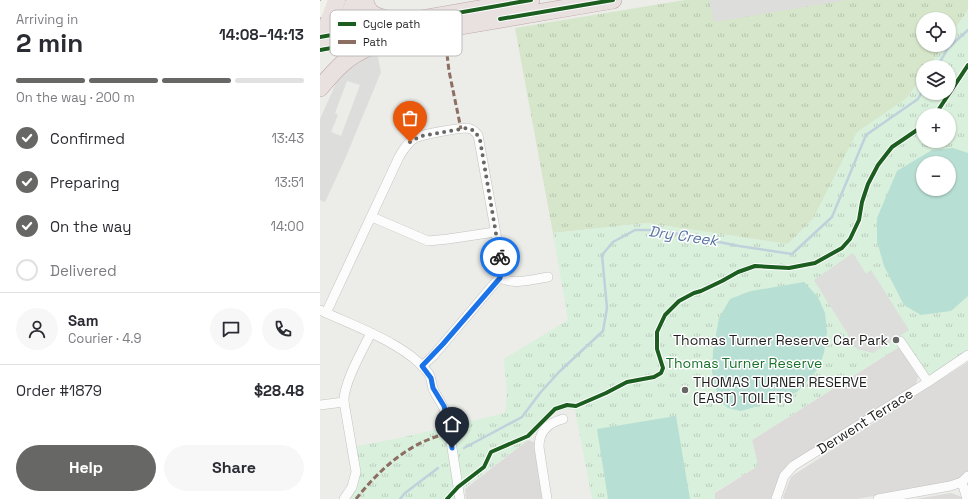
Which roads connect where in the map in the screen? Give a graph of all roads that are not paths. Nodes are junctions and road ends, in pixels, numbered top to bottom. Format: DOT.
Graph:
graph roads {
  1 [pos="330,0"];
  2 [pos="337,0"];
  3 [pos="355,0"];
  4 [pos="364,0"];
  5 [pos="613,0"];
  6 [pos="528,5"];
  7 [pos="333,10"];
  8 [pos="351,10"];
  9 [pos="367,10"];
  10 [pos="320,11"];
  11 [pos="330,18"];
  12 [pos="462,18"];
  13 [pos="321,42"];
  14 [pos="333,56"];
  15 [pos="351,56"];
  16 [pos="320,88"];
  17 [pos="372,216"];
  18 [pos="495,232"];
  19 [pos="548,277"];
  20 [pos="500,278"];
  21 [pos="323,312"];
  22 [pos="371,333"];
  23 [pos="900,341"];
  24 [pos="968,354"];
  25 [pos="422,366"];
  26 [pos="928,382"];
  27 [pos="344,402"];
  28 [pos="320,405"];
  29 [pos="563,419"];
  30 [pos="965,479"];
  31 [pos="459,495"];
  32 [pos="344,499"];
  33 [pos="547,499"];
  34 [pos="776,499"];
  35 [pos="878,499"];
  36 [pos="967,499"];
  1 -- 10 [label="main road"];
  2 -- 7 [label="highway"];
  3 -- 8 [label="highway"];
  4 -- 9 [label="highway"];
  5 -- 6 [label="highway"];
  6 -- 12 [label="highway"];
  11 -- 13 [label="highway"];
  14 -- 16 [label="highway"];
  15 -- 16 [label="highway"];
  17 -- 18 [label="street"];
  17 -- 18 [label="street"];
  17 -- 21 [label="street"];
  18 -- 20 [label="street"];
  19 -- 20 [label="street"];
  20 -- 25 [label="street"];
  21 -- 22 [label="street"];
  22 -- 25 [label="street"];
  22 -- 27 [label="street"];
  23 -- 26 [label="street"];
  24 -- 26 [label="street, Derwent Terrace"];
  25 -- 31 [label="street"];
  26 -- 34 [label="street, Derwent Terrace"];
  27 -- 28 [label="street"];
  27 -- 32 [label="street"];
  29 -- 33 [label="street"];
  30 -- 35 [label="street"];
  30 -- 36 [label="street"];
}
